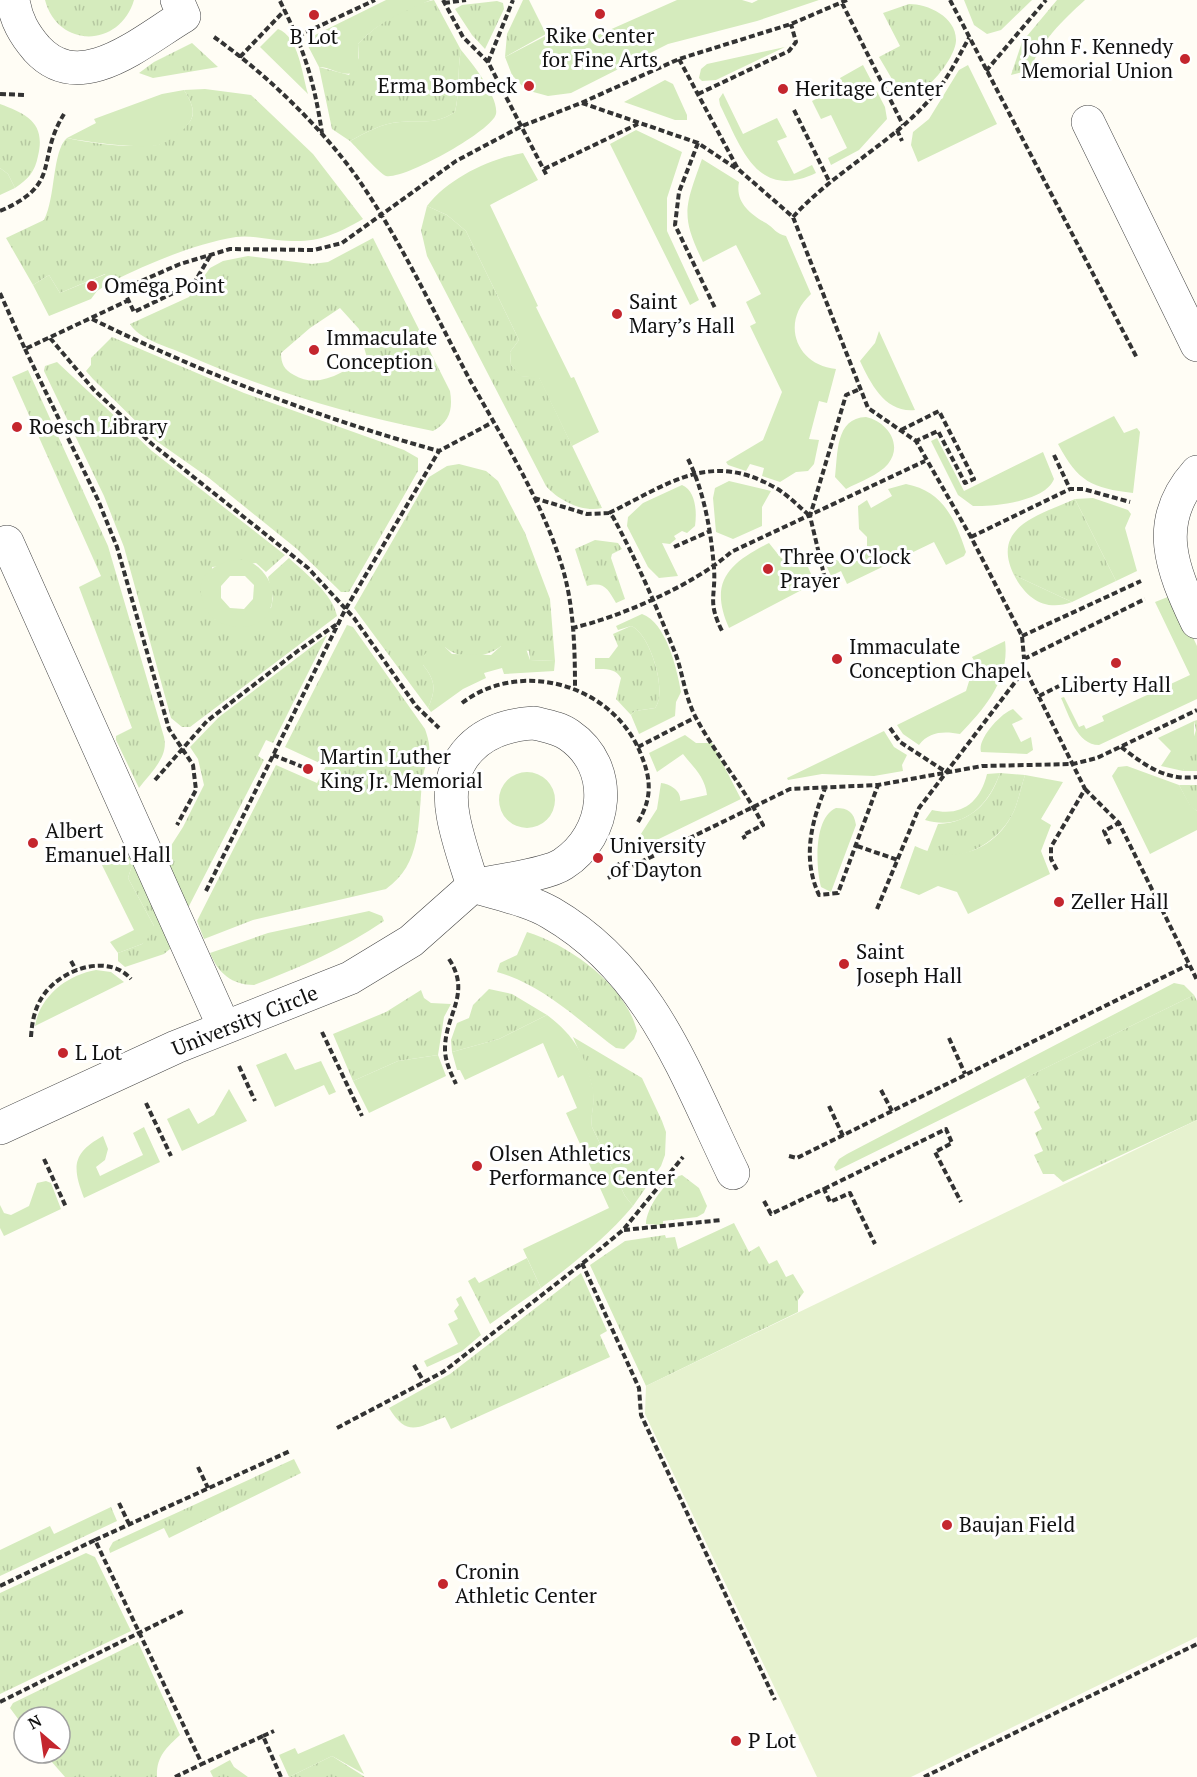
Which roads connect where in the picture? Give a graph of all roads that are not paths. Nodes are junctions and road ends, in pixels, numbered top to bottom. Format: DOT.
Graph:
graph roads {
  1 [pos="13,0"];
  2 [pos="181,8"];
  3 [pos="1088,122"];
  4 [pos="1197,345"];
  5 [pos="1197,472"];
  6 [pos="0,545"];
  7 [pos="1197,622"];
  8 [pos="473,886"];
  9 [pos="224,1027"];
  10 [pos="0,1128"];
  11 [pos="733,1173"];
  1 -- 2 [label="street"];
  3 -- 4 [label="street"];
  5 -- 7 [label="street"];
  6 -- 9 [label="street"];
  8 -- 8 [label="street"];
  8 -- 9 [label="street, University Circle"];
  8 -- 11 [label="street"];
  9 -- 10 [label="street, University Circle"];
}
